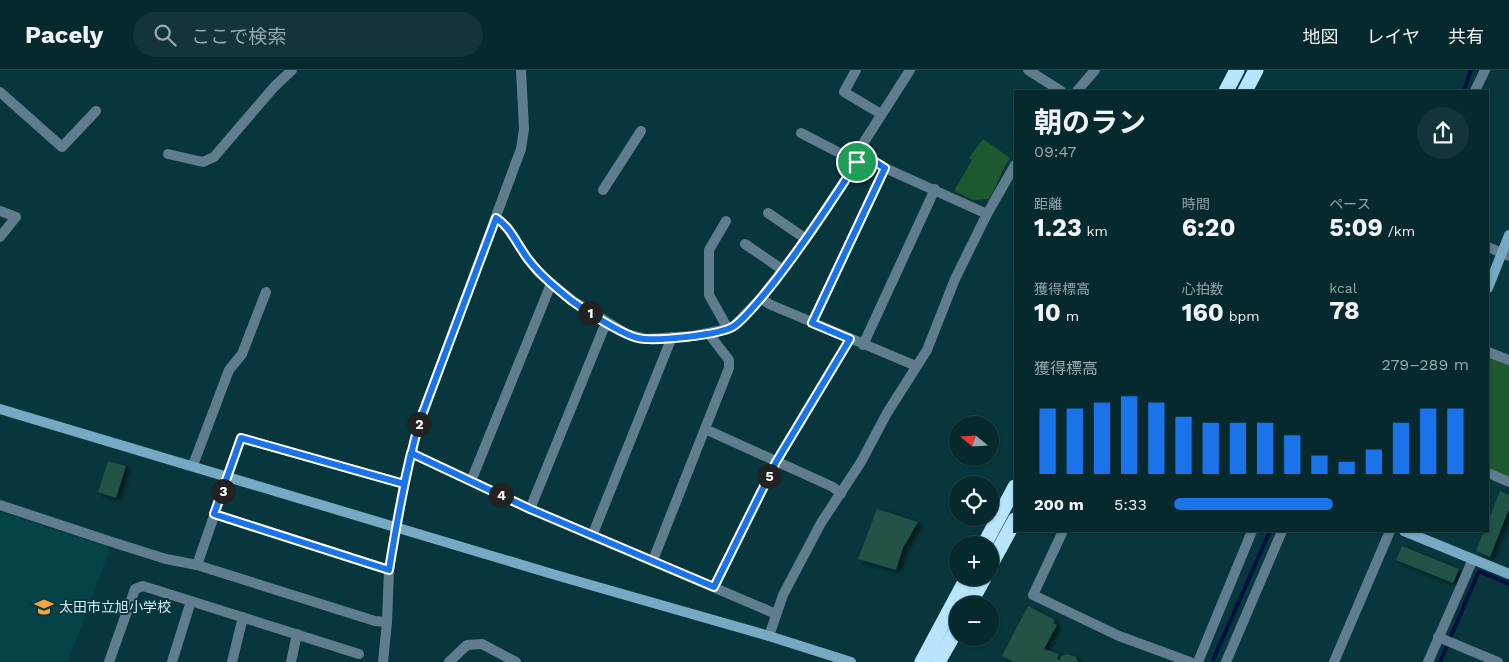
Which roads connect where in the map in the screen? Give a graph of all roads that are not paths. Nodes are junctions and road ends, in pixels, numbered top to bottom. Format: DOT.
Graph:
graph roads {
  1 [pos="292,70"];
  2 [pos="521,70"];
  3 [pos="856,70"];
  4 [pos="910,70"];
  5 [pos="1028,70"];
  6 [pos="1095,70"];
  7 [pos="1237,70"];
  8 [pos="1256,70"];
  9 [pos="1485,70"];
  10 [pos="1059,90"];
  11 [pos="1078,90"];
  12 [pos="1227,90"];
  13 [pos="1246,90"];
  14 [pos="1475,90"];
  15 [pos="0,92"];
  16 [pos="96,111"];
  17 [pos="881,114"];
  18 [pos="641,131"];
  19 [pos="801,133"];
  20 [pos="168,154"];
  21 [pos="858,160"];
  22 [pos="1014,167"];
  23 [pos="885,168"];
  24 [pos="935,189"];
  25 [pos="604,190"];
  26 [pos="0,211"];
  27 [pos="768,213"];
  28 [pos="987,214"];
  29 [pos="496,218"];
  30 [pos="726,222"];
  31 [pos="1509,235"];
  32 [pos="0,237"];
  33 [pos="806,238"];
  34 [pos="745,244"];
  35 [pos="1489,247"];
  36 [pos="1505,255"];
  37 [pos="783,270"];
  38 [pos="551,284"];
  39 [pos="1489,286"];
  40 [pos="266,292"];
  41 [pos="761,298"];
  42 [pos="608,323"];
  43 [pos="812,323"];
  44 [pos="728,329"];
  45 [pos="709,334"];
  46 [pos="672,337"];
  47 [pos="850,339"];
  48 [pos="863,345"];
  49 [pos="1489,352"];
  50 [pos="1509,360"];
  51 [pos="916,366"];
  52 [pos="0,408"];
  53 [pos="705,429"];
  54 [pos="411,453"];
  55 [pos="776,462"];
  56 [pos="193,466"];
  57 [pos="1489,473"];
  58 [pos="228,476"];
  59 [pos="471,481"];
  60 [pos="1509,482"];
  61 [pos="404,484"];
  62 [pos="1014,489"];
  63 [pos="840,494"];
  64 [pos="0,504"];
  65 [pos="530,509"];
  66 [pos="214,514"];
  67 [pos="1014,522"];
  68 [pos="396,526"];
  69 [pos="1063,532"];
  70 [pos="1252,532"];
  71 [pos="1282,532"];
  72 [pos="1390,532"];
  73 [pos="1406,532"];
  74 [pos="592,536"];
  75 [pos="989,536"];
  76 [pos="999,549"];
  77 [pos="1473,559"];
  78 [pos="652,560"];
  79 [pos="197,565"];
  80 [pos="389,570"];
  81 [pos="1509,574"];
  82 [pos="963,586"];
  83 [pos="714,587"];
  84 [pos="190,601"];
  85 [pos="776,614"];
  86 [pos="243,617"];
  87 [pos="387,622"];
  88 [pos="297,634"];
  89 [pos="769,636"];
  90 [pos="1438,637"];
  91 [pos="949,643"];
  92 [pos="359,654"];
  93 [pos="109,662"];
  94 [pos="172,662"];
  95 [pos="232,662"];
  96 [pos="291,662"];
  97 [pos="382,662"];
  98 [pos="449,662"];
  99 [pos="516,662"];
  100 [pos="851,662"];
  101 [pos="922,662"];
  102 [pos="938,662"];
  103 [pos="1190,662"];
  104 [pos="1198,662"];
  105 [pos="1226,662"];
  106 [pos="1334,662"];
  107 [pos="1428,662"];
  108 [pos="1498,662"];
  1 -- 20 [label="street"];
  2 -- 29 [label="street"];
  3 -- 17 [label="street"];
  4 -- 17 [label="street"];
  5 -- 10 [label="street"];
  6 -- 11 [label="street"];
  7 -- 12 [label="highway"];
  8 -- 13 [label="highway"];
  9 -- 14 [label="street"];
  15 -- 16 [label="street"];
  17 -- 21 [label="street"];
  18 -- 25 [label="street"];
  19 -- 21 [label="street"];
  21 -- 23 [label="street"];
  21 -- 33 [label="street"];
  22 -- 28 [label="street"];
  23 -- 24 [label="street"];
  23 -- 43 [label="street"];
  24 -- 28 [label="street"];
  24 -- 48 [label="street"];
  26 -- 32 [label="street"];
  27 -- 33 [label="street"];
  28 -- 51 [label="street"];
  29 -- 38 [label="street"];
  29 -- 54 [label="street"];
  30 -- 44 [label="street"];
  31 -- 36 [label="street"];
  33 -- 37 [label="street"];
  34 -- 37 [label="street"];
  35 -- 36 [label="street"];
  36 -- 39 [label="street"];
  37 -- 41 [label="street"];
  38 -- 42 [label="street"];
  38 -- 59 [label="street"];
  40 -- 56 [label="street"];
  41 -- 43 [label="street"];
  41 -- 44 [label="street"];
  42 -- 46 [label="street"];
  42 -- 65 [label="street"];
  43 -- 47 [label="street"];
  44 -- 45 [label="street"];
  45 -- 46 [label="street"];
  45 -- 53 [label="street"];
  46 -- 74 [label="street"];
  47 -- 48 [label="street"];
  47 -- 55 [label="street"];
  48 -- 51 [label="street"];
  49 -- 50 [label="street"];
  51 -- 63 [label="street"];
  52 -- 56 [label="street"];
  53 -- 55 [label="street"];
  53 -- 78 [label="street"];
  54 -- 59 [label="street"];
  54 -- 61 [label="street"];
  55 -- 63 [label="street"];
  55 -- 83 [label="street"];
  56 -- 58 [label="street"];
  57 -- 60 [label="street"];
  58 -- 61 [label="street"];
  58 -- 66 [label="street"];
  58 -- 68 [label="street"];
  59 -- 65 [label="street"];
  61 -- 68 [label="street"];
  62 -- 75 [label="highway"];
  63 -- 85 [label="street"];
  64 -- 79 [label="street"];
  65 -- 74 [label="street"];
  66 -- 79 [label="street"];
  66 -- 80 [label="street"];
  67 -- 76 [label="highway"];
  68 -- 80 [label="street"];
  68 -- 89 [label="street"];
  69 -- 103 [label="street"];
  70 -- 104 [label="street"];
  71 -- 105 [label="street"];
  72 -- 106 [label="street"];
  73 -- 77 [label="street"];
  74 -- 78 [label="street"];
  77 -- 81 [label="street"];
  77 -- 90 [label="street"];
  78 -- 83 [label="street"];
  79 -- 87 [label="street"];
  80 -- 87 [label="street"];
  82 -- 101 [label="highway"];
  83 -- 85 [label="street"];
  84 -- 86 [label="street"];
  84 -- 93 [label="street"];
  84 -- 94 [label="street"];
  85 -- 89 [label="street"];
  86 -- 88 [label="street"];
  86 -- 95 [label="street"];
  87 -- 97 [label="street"];
  88 -- 92 [label="street"];
  88 -- 96 [label="street"];
  89 -- 100 [label="street"];
  90 -- 107 [label="street"];
  90 -- 108 [label="street"];
  91 -- 102 [label="highway"];
  98 -- 99 [label="street"];
}
